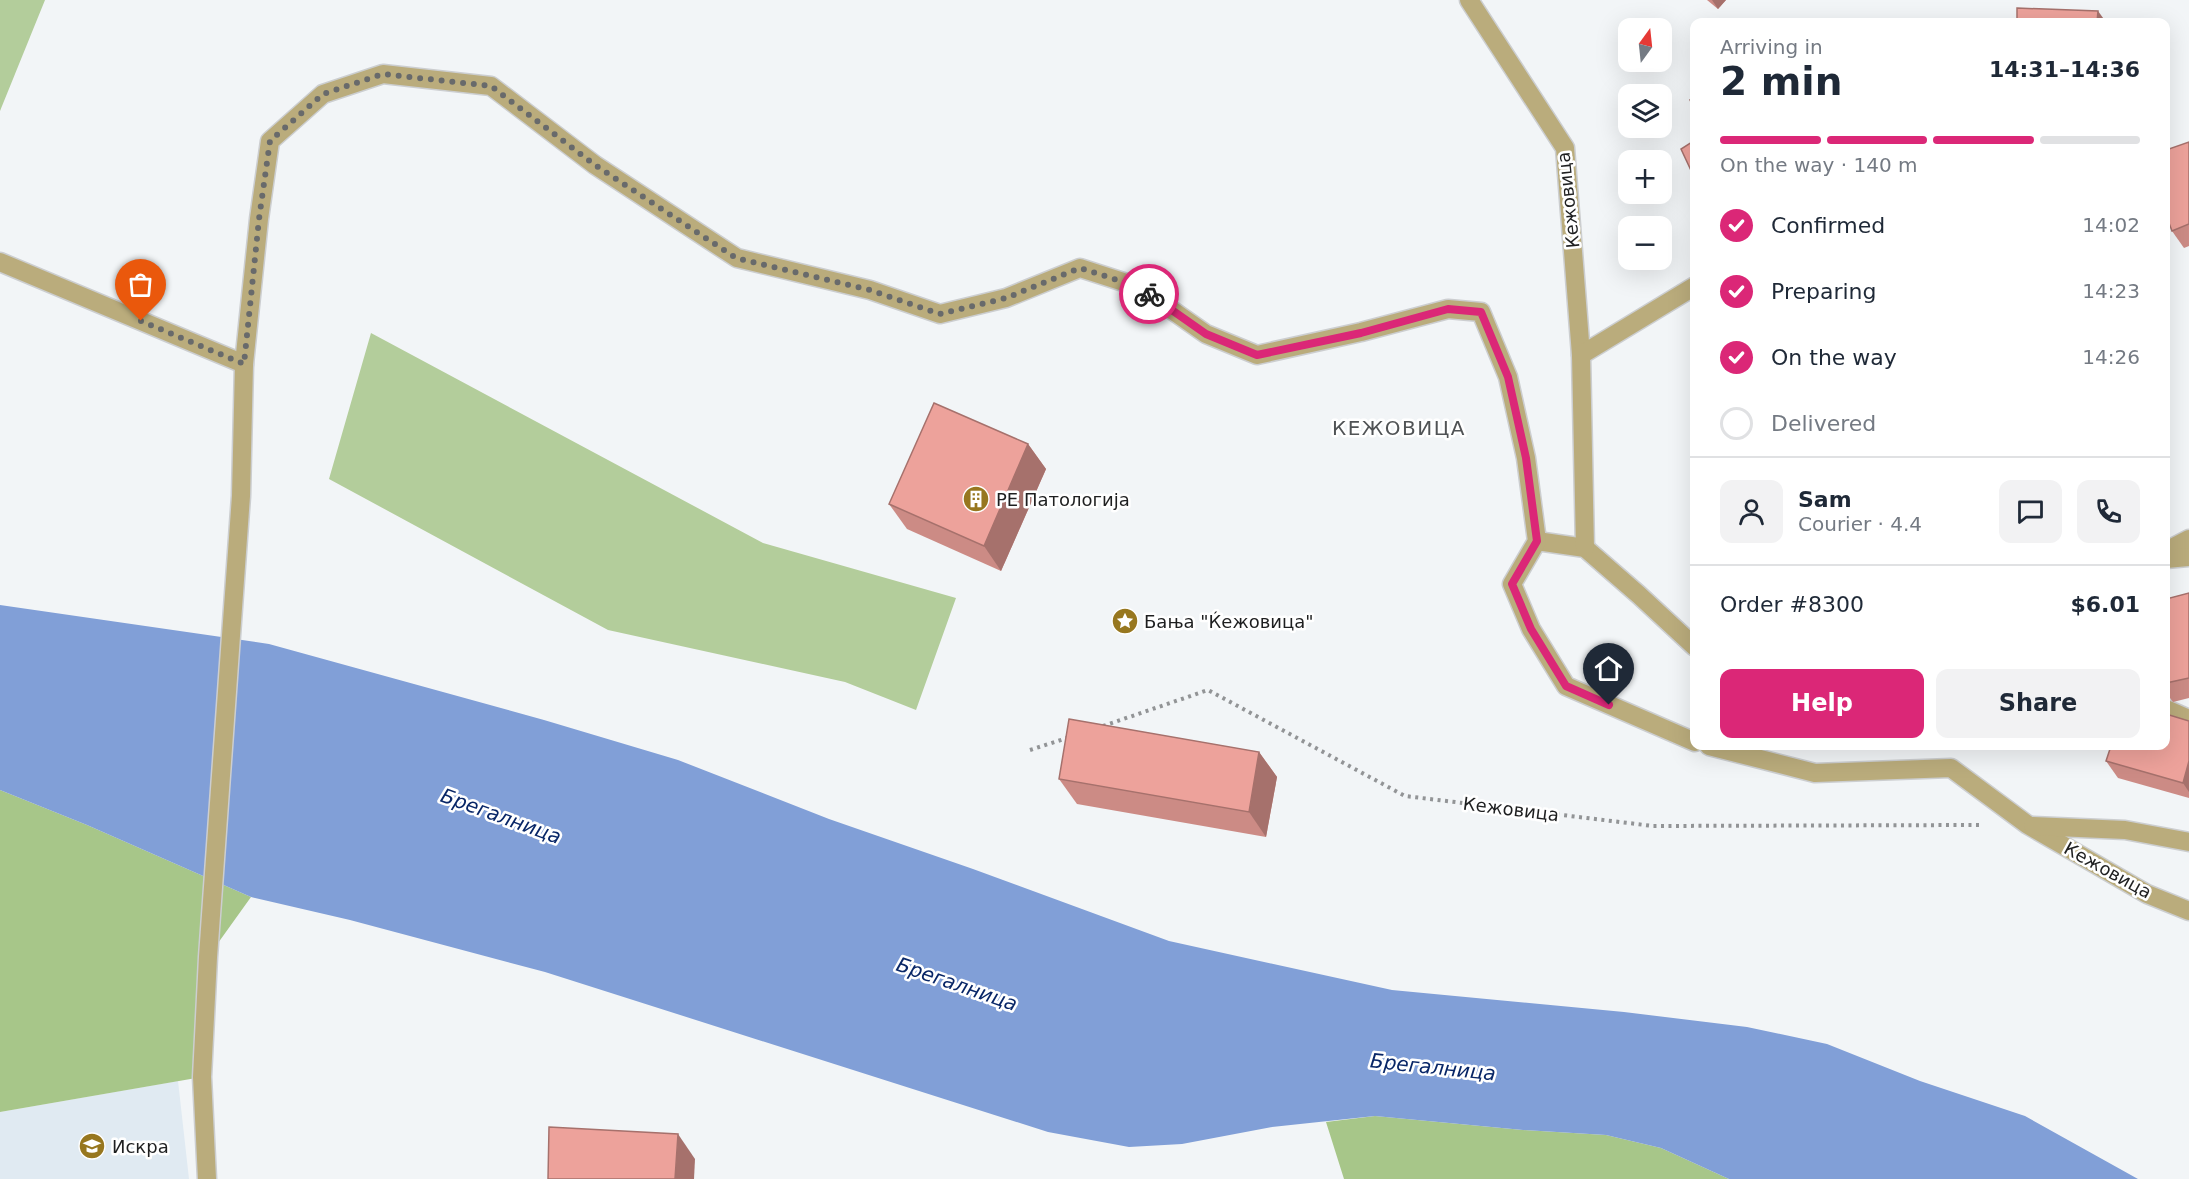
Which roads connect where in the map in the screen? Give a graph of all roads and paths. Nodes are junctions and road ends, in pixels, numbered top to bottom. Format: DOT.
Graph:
graph roads {
  1 [pos="1469,0"];
  2 [pos="0,262"];
  3 [pos="1690,289"];
  4 [pos="1581,355"];
  5 [pos="244,364"];
  6 [pos="2189,538"];
  7 [pos="1537,541"];
  8 [pos="1584,548"];
  9 [pos="2170,549"];
  10 [pos="2189,557"];
  11 [pos="2170,559"];
  12 [pos="1690,642"];
  13 [pos="2170,711"];
  14 [pos="2189,719"];
  15 [pos="1097,728"];
  16 [pos="1074,735"];
  17 [pos="1690,740"];
  18 [pos="1030,750"];
  19 [pos="1725,750"];
  20 [pos="2028,825"];
  21 [pos="2189,842"];
  22 [pos="2189,911"];
  23 [pos="207,1179"];
  1 -- 4 [label="street, Кежовица"];
  2 -- 5 [label="street"];
  3 -- 4 [label="street"];
  4 -- 8 [label="street, Кежовица"];
  5 -- 7 [label="street"];
  5 -- 23 [label="street"];
  6 -- 9 [label="street"];
  7 -- 8 [label="street"];
  7 -- 17 [label="street"];
  8 -- 12 [label="street"];
  10 -- 11 [label="street"];
  13 -- 14 [label="street"];
  15 -- 20 [label="path, Кежовица"];
  16 -- 18 [label="path"];
  19 -- 20 [label="street, Кежовица"];
  20 -- 21 [label="street, Кежовица"];
  20 -- 22 [label="street, Кежовица"];
}
